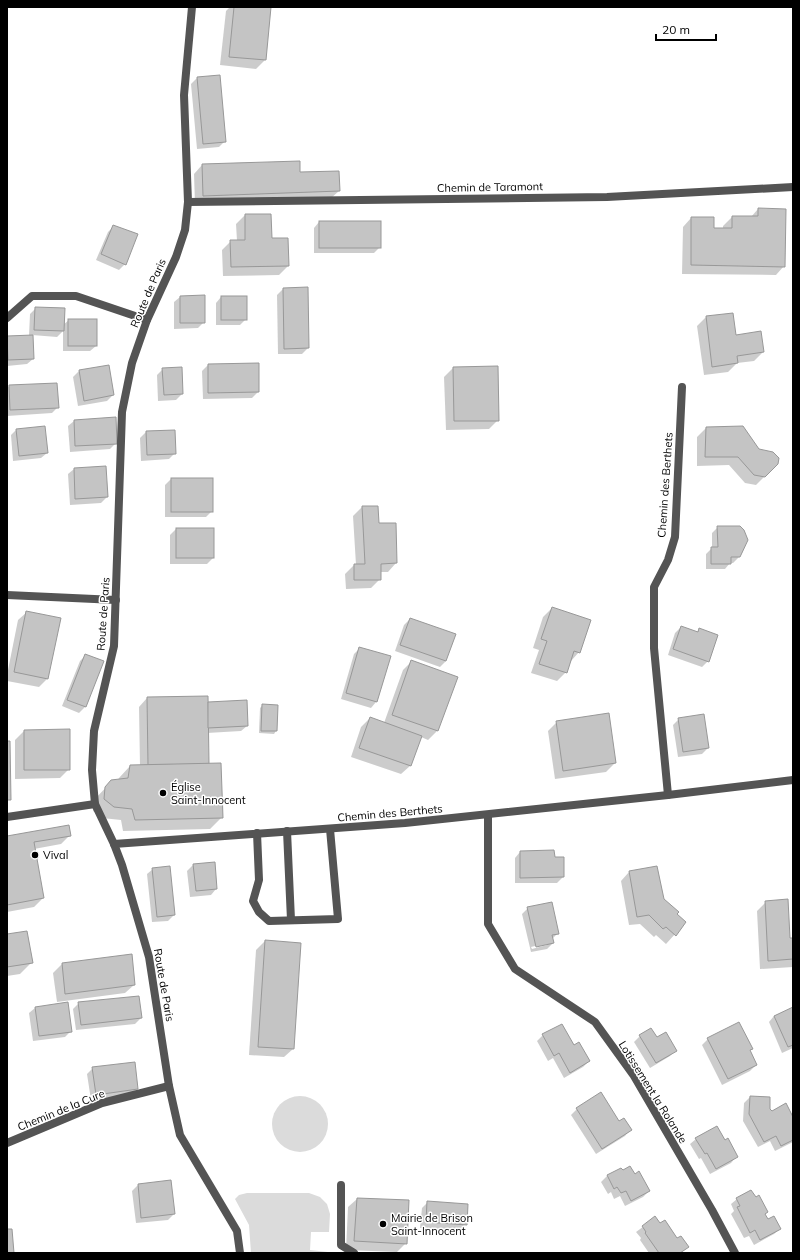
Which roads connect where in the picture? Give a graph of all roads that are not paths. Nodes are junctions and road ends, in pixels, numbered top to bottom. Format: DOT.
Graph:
graph roads {
  1 [pos="192,7"];
  2 [pos="793,187"];
  3 [pos="188,202"];
  4 [pos="7,318"];
  5 [pos="148,320"];
  6 [pos="682,388"];
  7 [pos="7,595"];
  8 [pos="116,600"];
  9 [pos="793,780"];
  10 [pos="668,795"];
  11 [pos="95,804"];
  12 [pos="488,815"];
  13 [pos="7,817"];
  14 [pos="330,829"];
  15 [pos="287,831"];
  16 [pos="257,833"];
  17 [pos="114,844"];
  18 [pos="292,920"];
  19 [pos="170,1086"];
  20 [pos="7,1143"];
  21 [pos="342,1185"];
  22 [pos="240,1253"];
  23 [pos="354,1253"];
  24 [pos="734,1253"];
  1 -- 3 [label="street, Route de Paris"];
  2 -- 3 [label="street, Chemin de Taramont"];
  3 -- 5 [label="street, Route de Paris"];
  4 -- 5 [label="street"];
  5 -- 8 [label="street, Route de Paris"];
  6 -- 10 [label="street, Chemin des Berthets"];
  7 -- 8 [label="street"];
  8 -- 11 [label="street, Route de Paris"];
  9 -- 10 [label="street, Chemin des Berthets"];
  10 -- 12 [label="street, Chemin des Berthets"];
  11 -- 13 [label="street"];
  11 -- 17 [label="street, Route de Paris"];
  12 -- 14 [label="street, Chemin des Berthets"];
  12 -- 24 [label="street, Lotissement la Rolande"];
  14 -- 15 [label="street, Chemin des Berthets"];
  14 -- 18 [label="street"];
  15 -- 16 [label="street, Chemin des Berthets"];
  15 -- 18 [label="street"];
  16 -- 17 [label="street, Chemin des Berthets"];
  16 -- 18 [label="street"];
  17 -- 19 [label="street, Route de Paris"];
  19 -- 20 [label="street, Chemin de la Cure"];
  19 -- 22 [label="street, Route de Paris"];
  21 -- 23 [label="street"];
}
